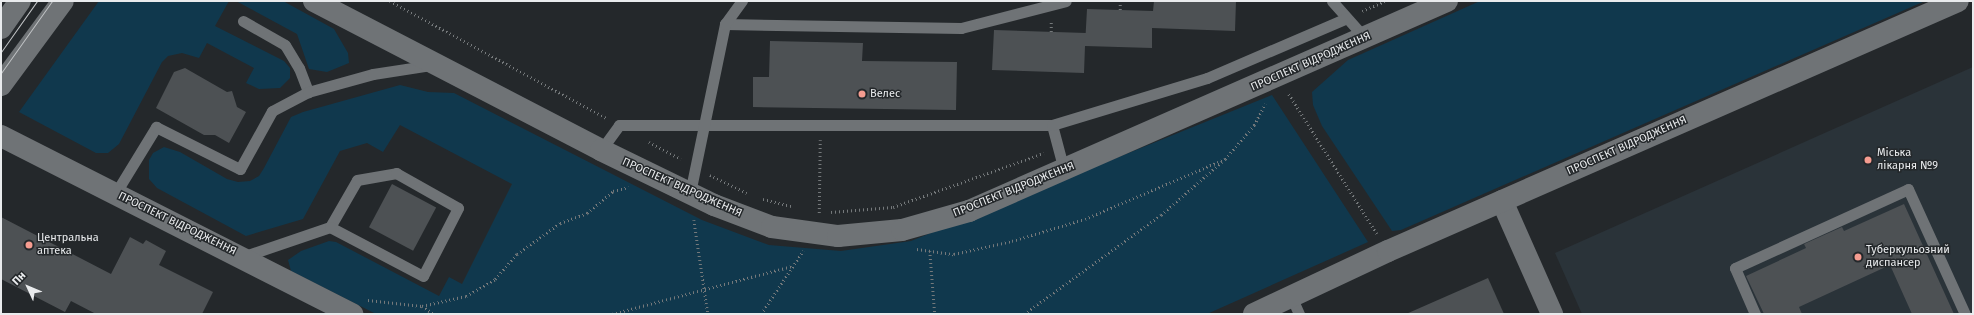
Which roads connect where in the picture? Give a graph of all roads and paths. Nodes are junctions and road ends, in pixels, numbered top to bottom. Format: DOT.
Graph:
graph roads {
  1 [pos="20,1"];
  2 [pos="63,1"];
  3 [pos="314,1"];
  4 [pos="742,1"];
  5 [pos="1066,1"];
  6 [pos="1120,1"];
  7 [pos="1332,1"];
  8 [pos="1385,1"];
  9 [pos="1447,1"];
  10 [pos="1958,1"];
  11 [pos="1120,10"];
  12 [pos="1347,18"];
  13 [pos="243,21"];
  14 [pos="725,24"];
  15 [pos="1,28"];
  16 [pos="1365,38"];
  17 [pos="434,64"];
  18 [pos="1279,77"];
  19 [pos="1,85"];
  20 [pos="308,92"];
  21 [pos="705,123"];
  22 [pos="1052,125"];
  23 [pos="1,136"];
  24 [pos="600,150"];
  25 [pos="1225,159"];
  26 [pos="1064,170"];
  27 [pos="660,180"];
  28 [pos="690,193"];
  29 [pos="115,194"];
  30 [pos="1502,201"];
  31 [pos="330,227"];
  32 [pos="914,248"];
  33 [pos="930,251"];
  34 [pos="1388,251"];
  35 [pos="242,257"];
  36 [pos="793,266"];
  37 [pos="704,289"];
  38 [pos="1295,305"];
  39 [pos="422,306"];
  40 [pos="357,307"];
  41 [pos="434,314"];
  42 [pos="612,314"];
  43 [pos="708,314"];
  44 [pos="935,314"];
  45 [pos="1024,314"];
  46 [pos="1254,314"];
  47 [pos="1552,314"];
  48 [pos="1755,314"];
  49 [pos="1965,314"];
  1 -- 15 [label="main road"];
  2 -- 19 [label="main road"];
  3 -- 17 [label="main road, ПРОСПЕКТ ВІДРОДЖЕННЯ"];
  4 -- 14 [label="lane"];
  5 -- 14 [label="lane"];
  6 -- 11 [label="path"];
  7 -- 12 [label="lane"];
  8 -- 12 [label="path"];
  9 -- 16 [label="main road, ПРОСПЕКТ ВІДРОДЖЕННЯ"];
  10 -- 30 [label="main road, ПРОСПЕКТ ВІДРОДЖЕННЯ"];
  12 -- 16 [label="lane"];
  12 -- 22 [label="lane"];
  13 -- 20 [label="lane"];
  14 -- 21 [label="lane"];
  16 -- 18 [label="main road, ПРОСПЕКТ ВІДРОДЖЕННЯ"];
  17 -- 20 [label="lane"];
  17 -- 24 [label="main road, ПРОСПЕКТ ВІДРОДЖЕННЯ"];
  18 -- 25 [label="path"];
  18 -- 26 [label="main road, ПРОСПЕКТ ВІДРОДЖЕННЯ"];
  18 -- 34 [label="path"];
  20 -- 29 [label="lane"];
  21 -- 22 [label="lane"];
  21 -- 24 [label="lane"];
  21 -- 28 [label="lane"];
  22 -- 26 [label="lane"];
  23 -- 29 [label="main road, ПРОСПЕКТ ВІДРОДЖЕННЯ"];
  24 -- 27 [label="main road, ПРОСПЕКТ ВІДРОДЖЕННЯ"];
  25 -- 33 [label="path"];
  25 -- 45 [label="path"];
  26 -- 28 [label="main road, ПРОСПЕКТ ВІДРОДЖЕННЯ"];
  27 -- 28 [label="main road, ПРОСПЕКТ ВІДРОДЖЕННЯ"];
  27 -- 39 [label="path"];
  28 -- 37 [label="path"];
  29 -- 35 [label="main road, ПРОСПЕКТ ВІДРОДЖЕННЯ"];
  30 -- 34 [label="main road, ПРОСПЕКТ ВІДРОДЖЕННЯ"];
  30 -- 47 [label="main road"];
  31 -- 31 [label="lane"];
  31 -- 35 [label="lane"];
  32 -- 33 [label="path"];
  33 -- 44 [label="path"];
  34 -- 38 [label="main road, ПРОСПЕКТ ВІДРОДЖЕННЯ"];
  35 -- 40 [label="main road, ПРОСПЕКТ ВІДРОДЖЕННЯ"];
  36 -- 37 [label="path"];
  37 -- 42 [label="path"];
  37 -- 43 [label="path"];
  38 -- 46 [label="main road, ПРОСПЕКТ ВІДРОДЖЕННЯ"];
  39 -- 40 [label="path"];
  39 -- 41 [label="path"];
  48 -- 49 [label="lane"];
}
